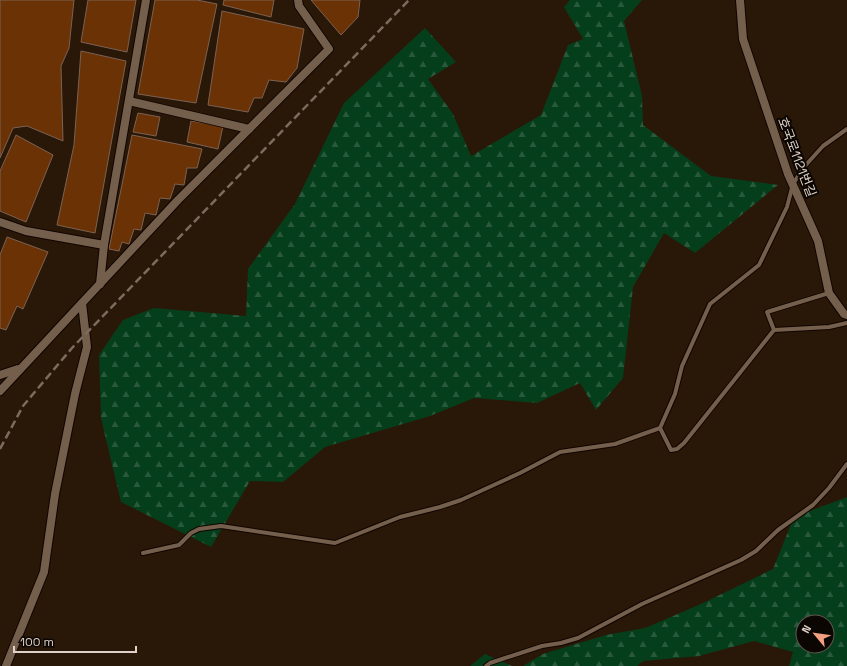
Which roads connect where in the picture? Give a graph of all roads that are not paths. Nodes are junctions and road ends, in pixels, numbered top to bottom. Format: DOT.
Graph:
graph roads {
  1 [pos="146,0"];
  2 [pos="298,0"];
  3 [pos="740,0"];
  4 [pos="129,101"];
  5 [pos="249,129"];
  6 [pos="847,129"];
  7 [pos="793,184"];
  8 [pos="0,222"];
  9 [pos="104,245"];
  10 [pos="100,284"];
  11 [pos="829,293"];
  12 [pos="82,304"];
  13 [pos="847,314"];
  14 [pos="847,323"];
  15 [pos="774,330"];
  16 [pos="20,369"];
  17 [pos="0,375"];
  18 [pos="0,391"];
  19 [pos="660,428"];
  20 [pos="847,464"];
  21 [pos="143,554"];
  22 [pos="6,666"];
  23 [pos="486,666"];
  1 -- 4 [label="street"];
  2 -- 5 [label="street"];
  3 -- 7 [label="street, 호국로1121번길"];
  4 -- 5 [label="street"];
  4 -- 9 [label="street"];
  5 -- 10 [label="street"];
  6 -- 7 [label="lane"];
  7 -- 11 [label="street, 호국로1121번길"];
  7 -- 19 [label="lane"];
  8 -- 9 [label="street"];
  9 -- 10 [label="street"];
  10 -- 12 [label="street"];
  11 -- 13 [label="street, 호국로1121번길"];
  11 -- 15 [label="lane"];
  12 -- 16 [label="street"];
  12 -- 22 [label="street"];
  14 -- 15 [label="lane"];
  15 -- 19 [label="lane"];
  16 -- 17 [label="street"];
  16 -- 18 [label="street"];
  19 -- 21 [label="lane"];
  20 -- 23 [label="lane"];
}
